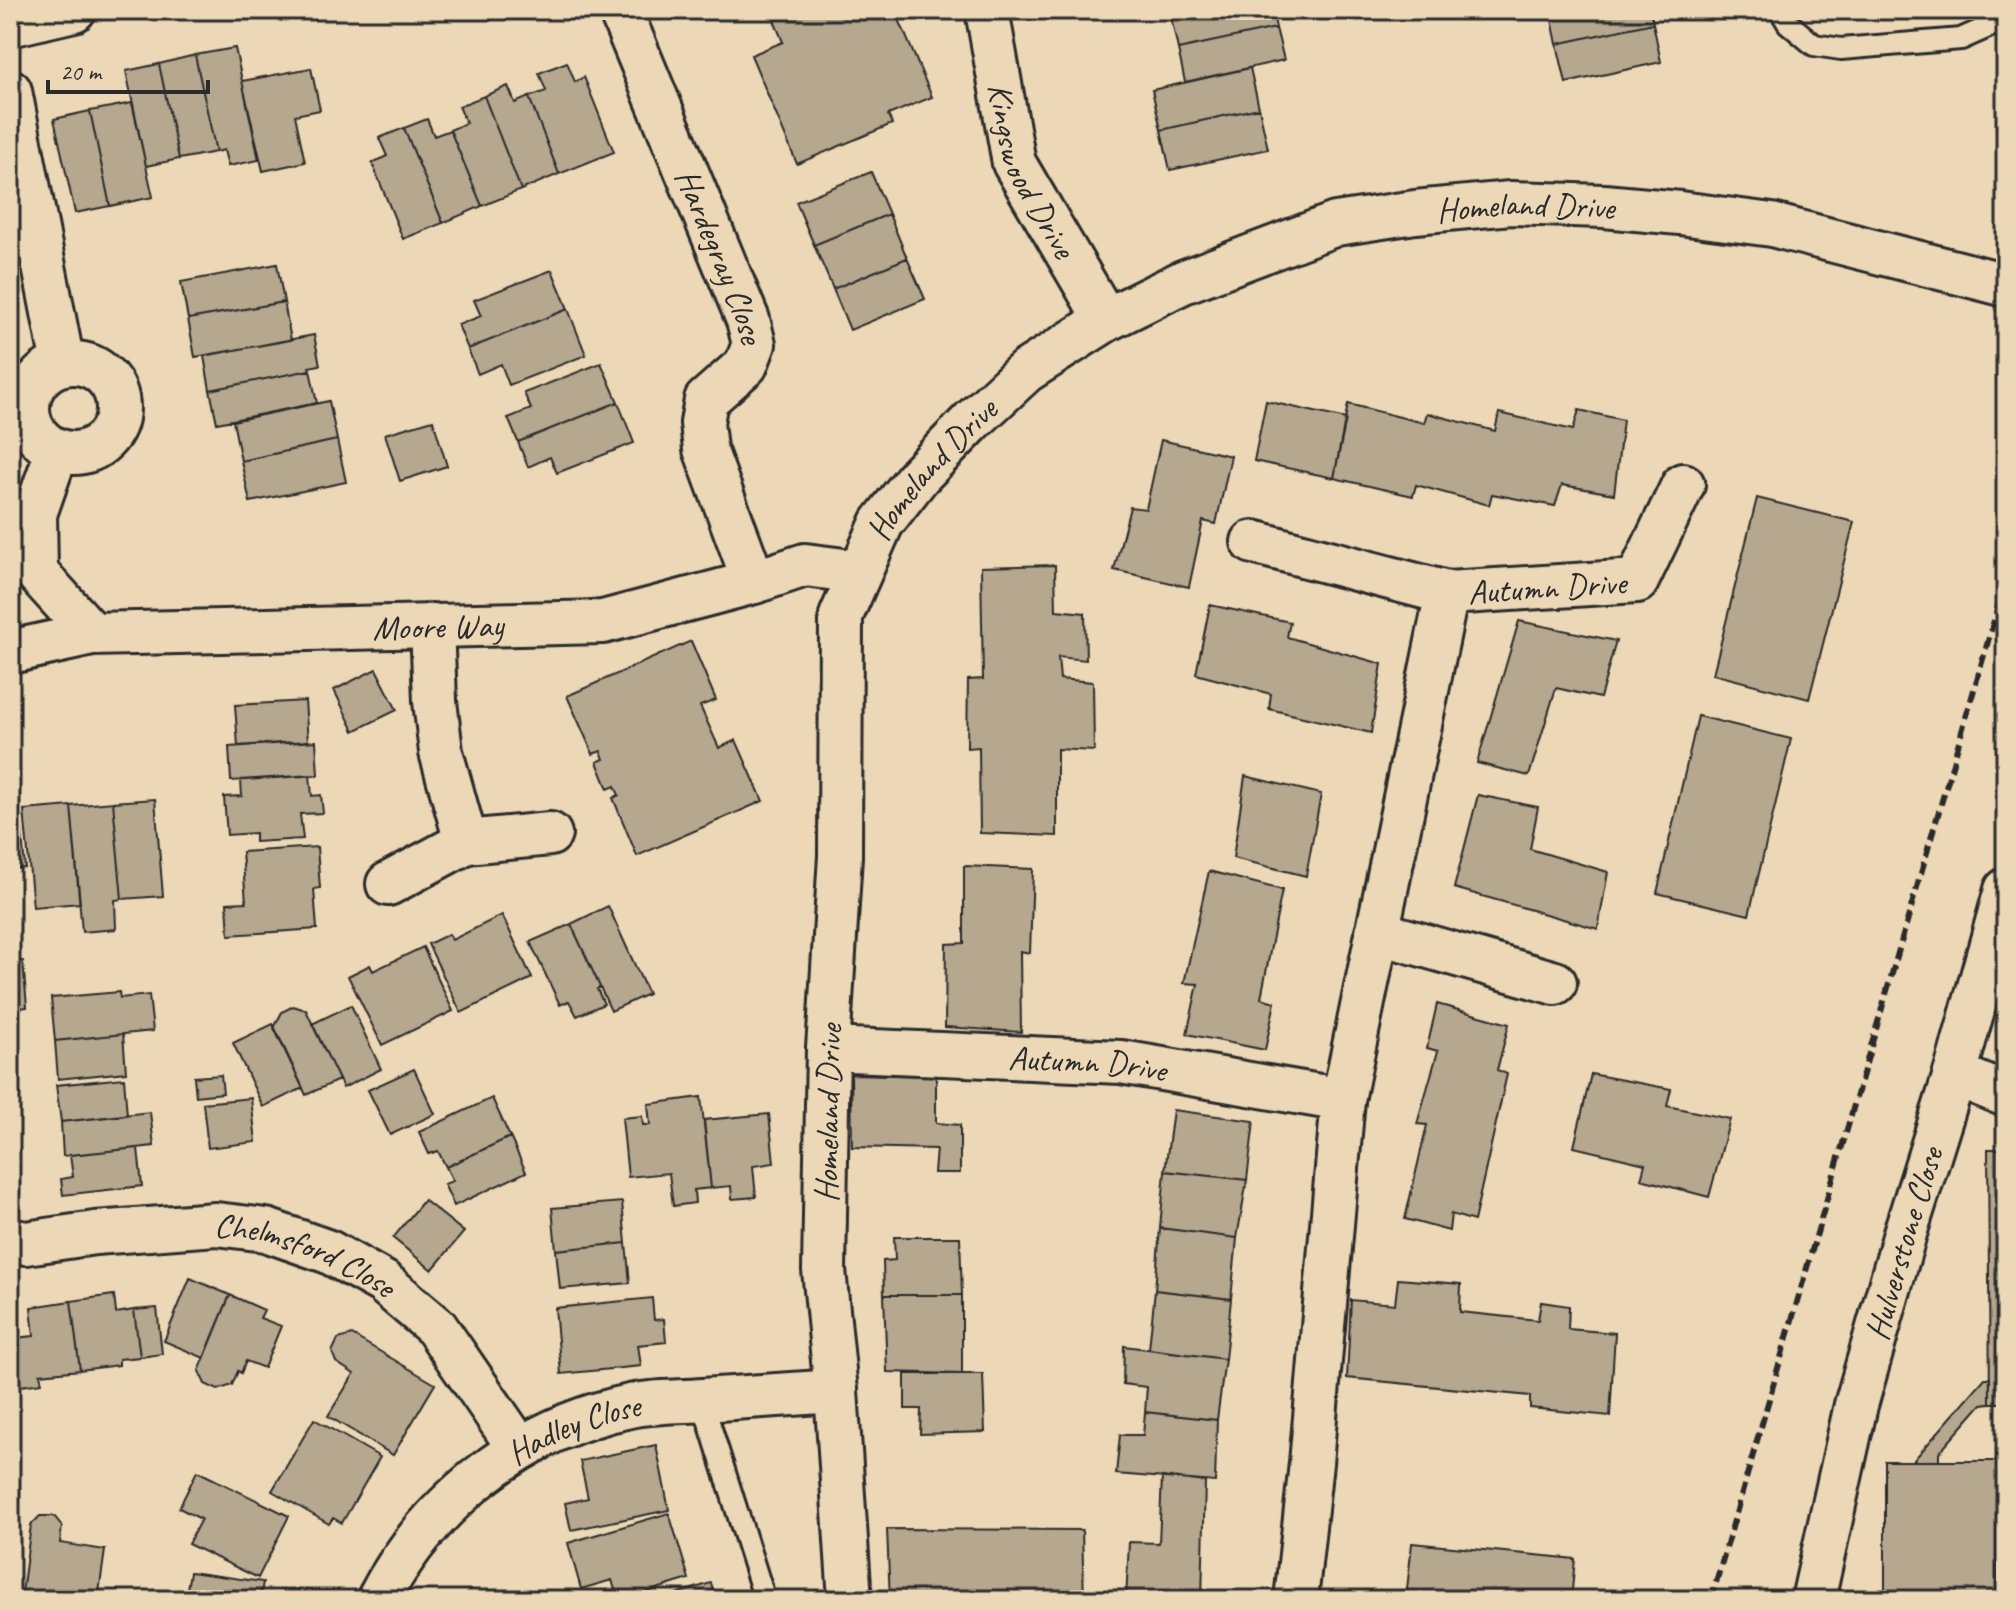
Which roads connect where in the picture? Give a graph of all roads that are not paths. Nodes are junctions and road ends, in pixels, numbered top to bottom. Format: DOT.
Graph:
graph roads {
  1 [pos="74,10"];
  2 [pos="620,10"];
  3 [pos="987,10"];
  4 [pos="1780,10"];
  5 [pos="2006,19"];
  6 [pos="10,25"];
  7 [pos="10,91"];
  8 [pos="2003,285"];
  9 [pos="1106,320"];
  10 [pos="63,364"];
  11 [pos="57,451"];
  12 [pos="1683,485"];
  13 [pos="1253,542"];
  14 [pos="860,572"];
  15 [pos="754,582"];
  16 [pos="1447,593"];
  17 [pos="432,625"];
  18 [pos="92,634"];
  19 [pos="10,652"];
  20 [pos="550,834"];
  21 [pos="466,842"];
  22 [pos="388,884"];
  23 [pos="2006,890"];
  24 [pos="1377,932"];
  25 [pos="1555,983"];
  26 [pos="828,1049"];
  27 [pos="1955,1074"];
  28 [pos="2006,1095"];
  29 [pos="1343,1100"];
  30 [pos="10,1240"];
  31 [pos="836,1391"];
  32 [pos="702,1400"];
  33 [pos="519,1448"];
  34 [pos="378,1600"];
  35 [pos="765,1600"];
  36 [pos="850,1600"];
  37 [pos="1296,1600"];
  38 [pos="1813,1600"];
  1 -- 6 [label="street"];
  2 -- 15 [label="street, Hardegray Close"];
  3 -- 9 [label="street, Kingswood Drive"];
  4 -- 5 [label="lane"];
  7 -- 10 [label="street"];
  8 -- 9 [label="street, Homeland Drive"];
  9 -- 14 [label="street, Homeland Drive"];
  10 -- 11 [label="street"];
  10 -- 11 [label="street"];
  11 -- 18 [label="street"];
  12 -- 16 [label="street, Autumn Drive"];
  13 -- 16 [label="street, Autumn Drive"];
  14 -- 15 [label="street, Moore Way"];
  14 -- 26 [label="street, Homeland Drive"];
  15 -- 17 [label="street, Moore Way"];
  16 -- 24 [label="street, Autumn Drive"];
  17 -- 18 [label="street, Moore Way"];
  17 -- 21 [label="street"];
  18 -- 19 [label="street, Moore Way"];
  20 -- 21 [label="street"];
  21 -- 22 [label="street"];
  23 -- 27 [label="street, Hulverstone Close"];
  24 -- 25 [label="street"];
  24 -- 29 [label="street, Autumn Drive"];
  26 -- 29 [label="street, Autumn Drive"];
  26 -- 31 [label="street, Homeland Drive"];
  27 -- 28 [label="street"];
  27 -- 38 [label="street, Hulverstone Close"];
  29 -- 37 [label="street, Autumn Drive"];
  30 -- 33 [label="street, Chelmsford Close"];
  31 -- 32 [label="street, Hadley Close"];
  31 -- 36 [label="street, Homeland Drive"];
  32 -- 33 [label="street, Hadley Close"];
  32 -- 35 [label="lane"];
  33 -- 34 [label="street, Hadley Close"];
}
